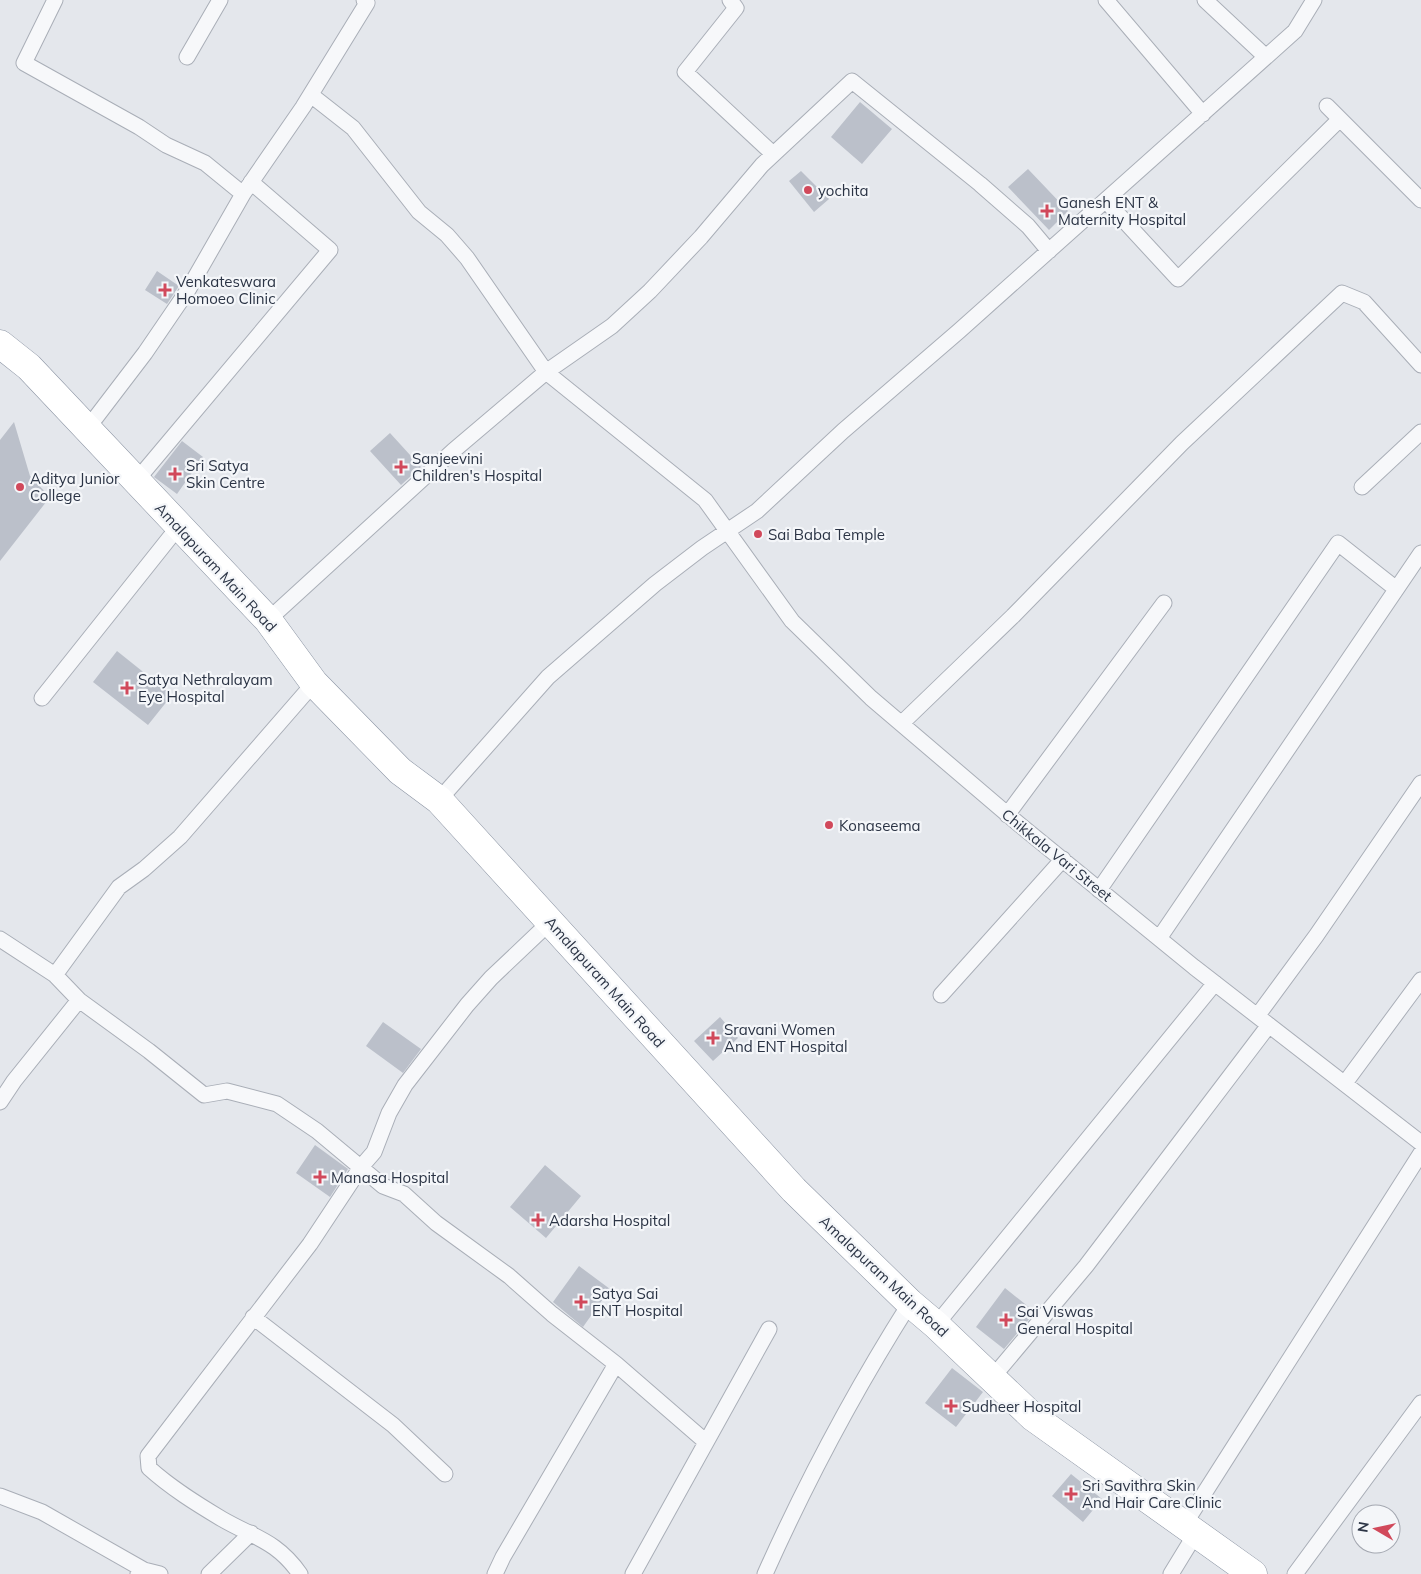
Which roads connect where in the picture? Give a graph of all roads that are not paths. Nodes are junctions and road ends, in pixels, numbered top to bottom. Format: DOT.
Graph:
graph roads {
  1 [pos="55,0"];
  2 [pos="220,0"];
  3 [pos="364,0"];
  4 [pos="730,0"];
  5 [pos="1106,0"];
  6 [pos="1205,0"];
  7 [pos="1314,0"];
  8 [pos="187,57"];
  9 [pos="1266,57"];
  10 [pos="311,94"];
  11 [pos="1327,106"];
  12 [pos="1203,114"];
  13 [pos="1340,119"];
  14 [pos="773,154"];
  15 [pos="247,188"];
  16 [pos="1421,200"];
  17 [pos="1106,201"];
  18 [pos="1049,251"];
  19 [pos="0,344"];
  20 [pos="1421,365"];
  21 [pos="546,372"];
  22 [pos="87,429"];
  23 [pos="1421,432"];
  24 [pos="136,481"];
  25 [pos="1362,487"];
  26 [pos="179,526"];
  27 [pos="727,531"];
  28 [pos="1421,553"];
  29 [pos="1395,588"];
  30 [pos="1164,603"];
  31 [pos="268,620"];
  32 [pos="314,683"];
  33 [pos="42,698"];
  34 [pos="902,723"];
  35 [pos="1421,783"];
  36 [pos="439,800"];
  37 [pos="1007,815"];
  38 [pos="1063,859"];
  39 [pos="1099,890"];
  40 [pos="550,922"];
  41 [pos="1160,937"];
  42 [pos="0,939"];
  43 [pos="55,975"];
  44 [pos="1421,980"];
  45 [pos="1214,983"];
  46 [pos="941,995"];
  47 [pos="79,1000"];
  48 [pos="1264,1020"];
  49 [pos="1345,1083"];
  50 [pos="0,1102"];
  51 [pos="1421,1142"];
  52 [pos="1421,1153"];
  53 [pos="361,1167"];
  54 [pos="910,1303"];
  55 [pos="253,1317"];
  56 [pos="936,1325"];
  57 [pos="769,1329"];
  58 [pos="616,1364"];
  59 [pos="992,1378"];
  60 [pos="1421,1402"];
  61 [pos="706,1442"];
  62 [pos="445,1474"];
  63 [pos="0,1496"];
  64 [pos="1190,1529"];
  65 [pos="251,1533"];
  66 [pos="141,1572"];
  67 [pos="160,1574"];
  68 [pos="208,1574"];
  69 [pos="300,1574"];
  70 [pos="495,1574"];
  71 [pos="633,1574"];
  72 [pos="765,1574"];
  73 [pos="1171,1574"];
  74 [pos="1253,1574"];
  75 [pos="1295,1574"];
  1 -- 15 [label="street"];
  2 -- 8 [label="street"];
  3 -- 10 [label="street"];
  4 -- 14 [label="street"];
  5 -- 12 [label="street"];
  6 -- 9 [label="street"];
  7 -- 9 [label="street"];
  9 -- 12 [label="street"];
  10 -- 15 [label="street"];
  10 -- 21 [label="street, Chikkala Vari Street"];
  11 -- 13 [label="street"];
  12 -- 17 [label="street"];
  13 -- 16 [label="street"];
  13 -- 17 [label="street"];
  14 -- 18 [label="street"];
  14 -- 21 [label="street"];
  15 -- 22 [label="street"];
  15 -- 24 [label="street"];
  17 -- 18 [label="street"];
  18 -- 27 [label="street"];
  19 -- 22 [label="highway, Amalapuram Main Road"];
  20 -- 34 [label="street"];
  21 -- 27 [label="street, Chikkala Vari Street"];
  21 -- 31 [label="street"];
  22 -- 24 [label="highway, Amalapuram Main Road"];
  23 -- 25 [label="street"];
  24 -- 26 [label="highway, Amalapuram Main Road"];
  26 -- 31 [label="highway, Amalapuram Main Road"];
  26 -- 33 [label="street"];
  27 -- 34 [label="street, Chikkala Vari Street"];
  27 -- 36 [label="street"];
  28 -- 29 [label="street"];
  29 -- 39 [label="street"];
  29 -- 41 [label="street"];
  30 -- 37 [label="street"];
  31 -- 32 [label="highway, Amalapuram Main Road"];
  32 -- 36 [label="highway, Amalapuram Main Road"];
  32 -- 43 [label="street"];
  34 -- 37 [label="street, Chikkala Vari Street"];
  35 -- 48 [label="street"];
  36 -- 40 [label="highway, Amalapuram Main Road"];
  37 -- 38 [label="street, Chikkala Vari Street"];
  38 -- 39 [label="street, Chikkala Vari Street"];
  38 -- 46 [label="street"];
  39 -- 41 [label="street, Chikkala Vari Street"];
  40 -- 53 [label="street"];
  40 -- 54 [label="highway, Amalapuram Main Road"];
  41 -- 45 [label="street, Chikkala Vari Street"];
  42 -- 43 [label="street"];
  43 -- 47 [label="street"];
  44 -- 49 [label="street"];
  45 -- 48 [label="street, Chikkala Vari Street"];
  45 -- 56 [label="street"];
  47 -- 50 [label="street"];
  47 -- 53 [label="street"];
  48 -- 49 [label="street, Chikkala Vari Street"];
  48 -- 59 [label="street"];
  49 -- 51 [label="street, Chikkala Vari Street"];
  52 -- 64 [label="street"];
  53 -- 55 [label="street"];
  53 -- 58 [label="street"];
  54 -- 56 [label="highway, Amalapuram Main Road"];
  54 -- 72 [label="street"];
  55 -- 62 [label="street"];
  55 -- 65 [label="street"];
  56 -- 59 [label="highway, Amalapuram Main Road"];
  57 -- 61 [label="street"];
  58 -- 61 [label="street"];
  58 -- 70 [label="street"];
  59 -- 64 [label="highway, Amalapuram Main Road"];
  60 -- 75 [label="street"];
  61 -- 71 [label="street"];
  63 -- 66 [label="street"];
  64 -- 73 [label="street"];
  64 -- 74 [label="highway, Amalapuram Main Road"];
  65 -- 68 [label="street"];
  65 -- 69 [label="street"];
  66 -- 67 [label="street"];
}
